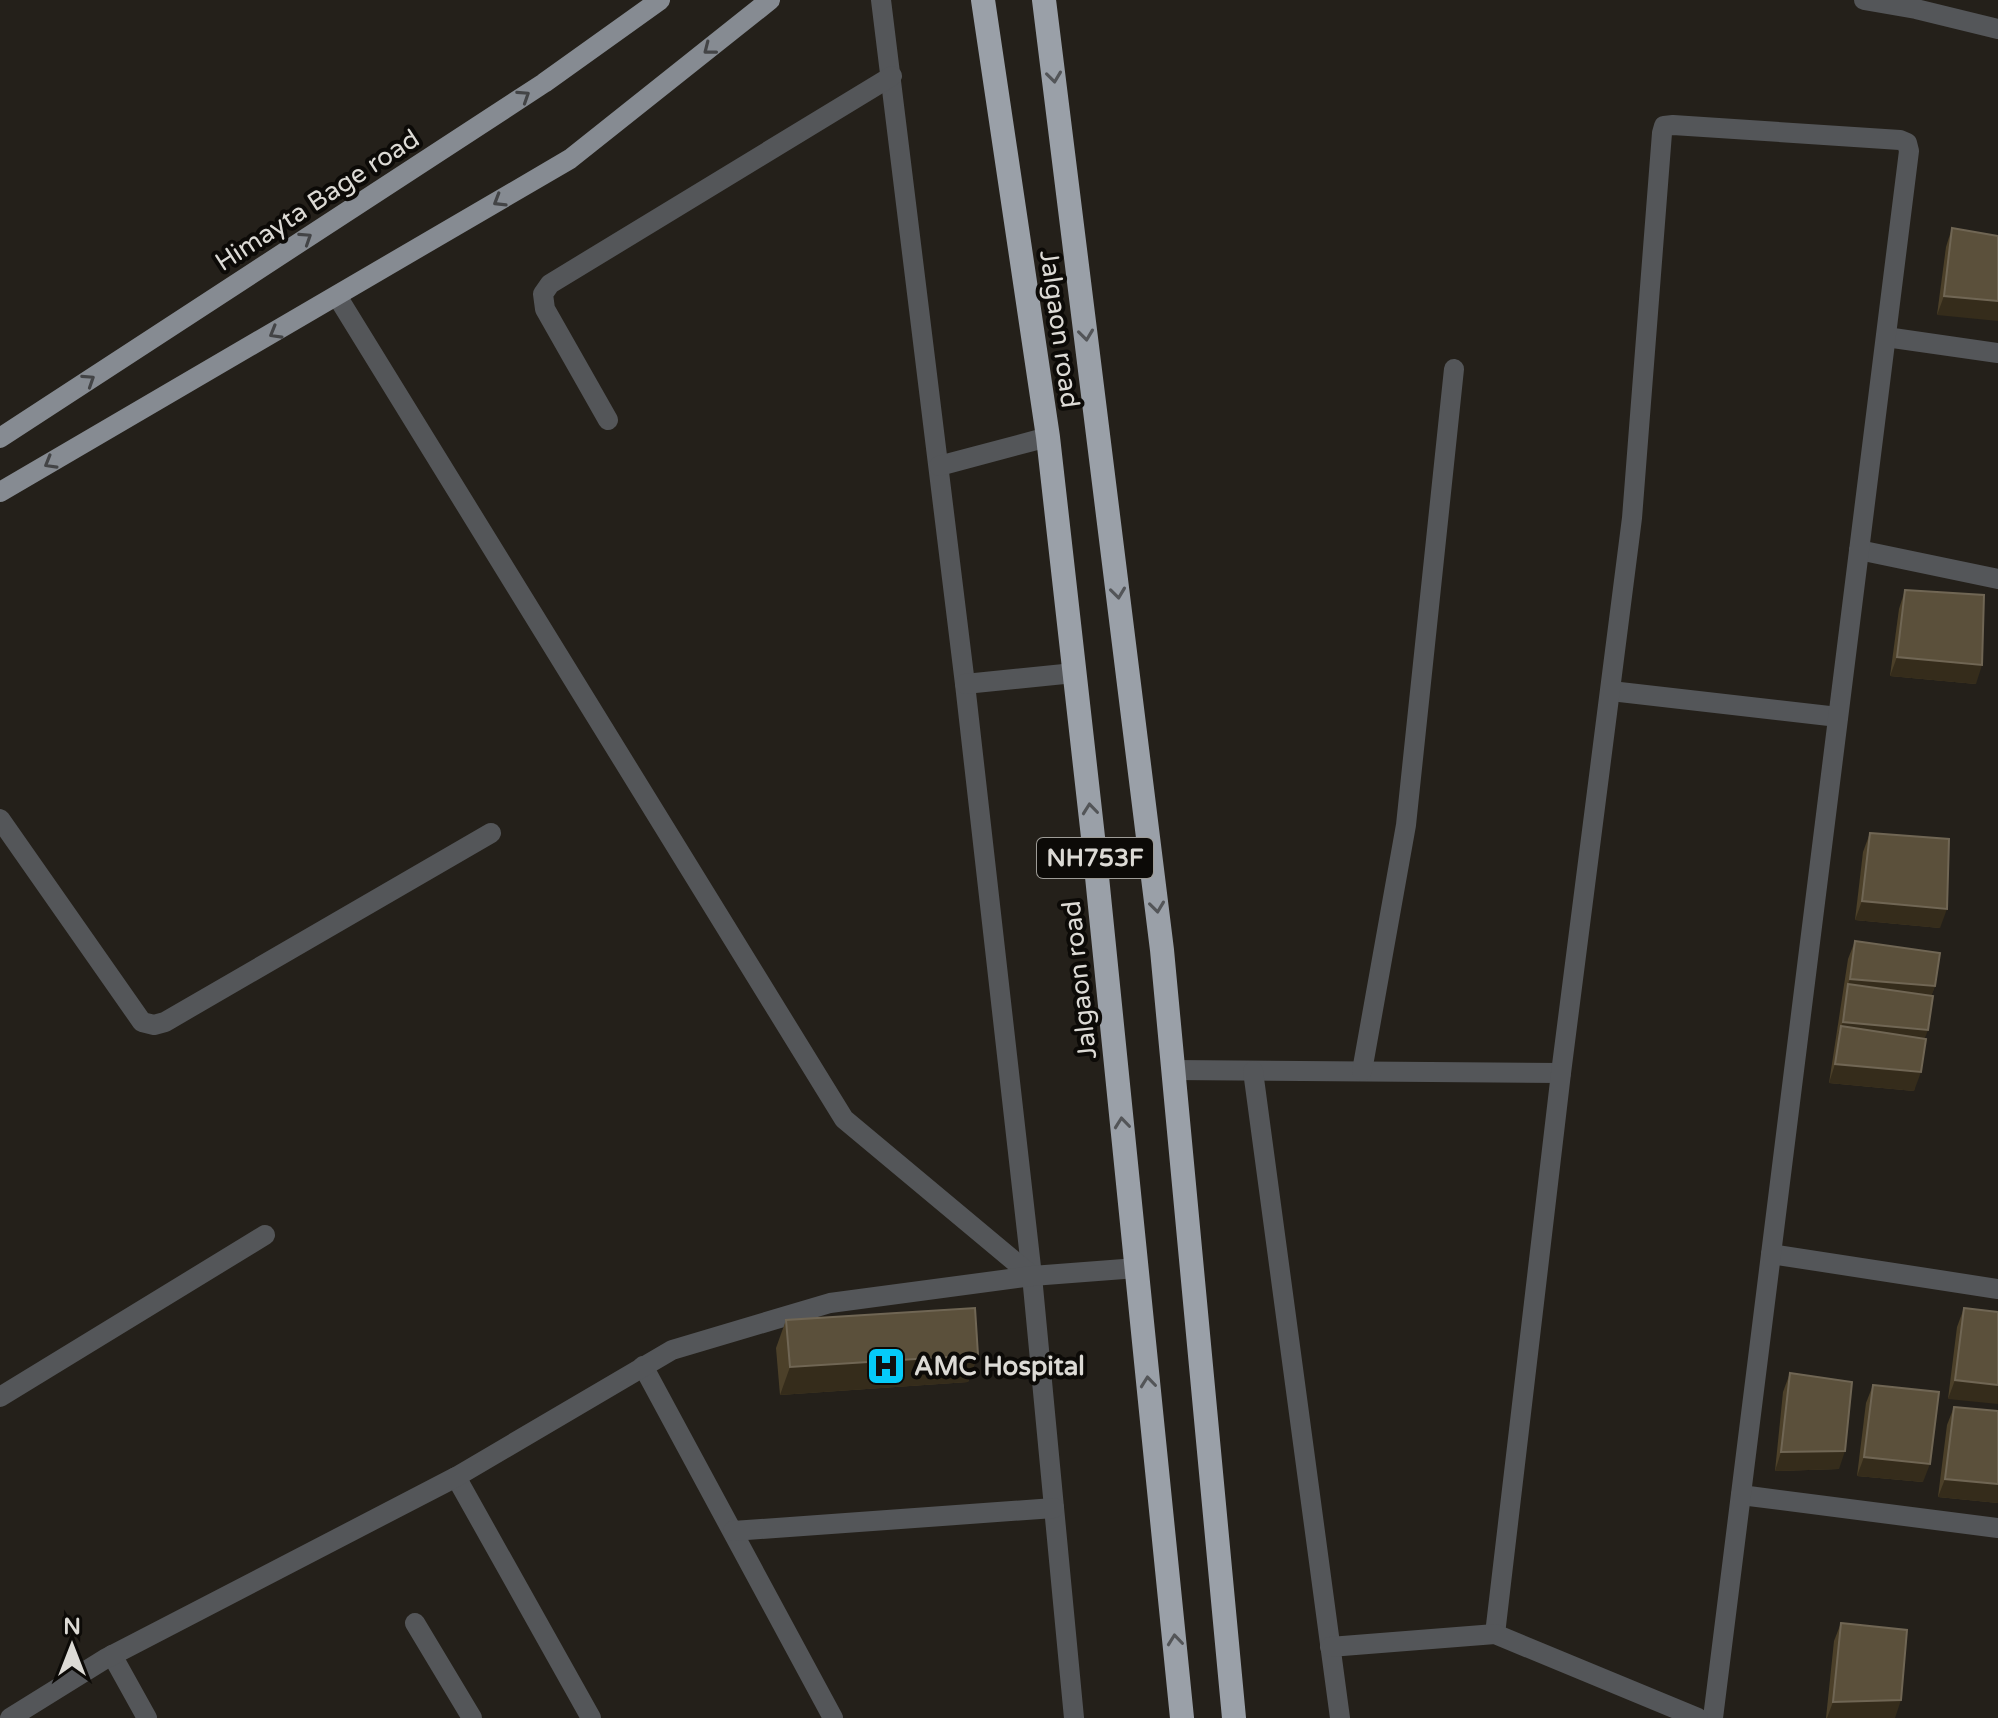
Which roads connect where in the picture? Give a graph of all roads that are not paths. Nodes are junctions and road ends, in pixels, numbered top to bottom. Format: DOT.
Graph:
graph roads {
  1 [pos="660,0"];
  2 [pos="770,0"];
  3 [pos="881,0"];
  4 [pos="983,0"];
  5 [pos="1044,0"];
  6 [pos="1864,0"];
  7 [pos="1998,29"];
  8 [pos="892,76"];
  9 [pos="337,296"];
  10 [pos="1886,337"];
  11 [pos="1998,353"];
  12 [pos="1454,369"];
  13 [pos="608,420"];
  14 [pos="1048,437"];
  15 [pos="0,438"];
  16 [pos="939,466"];
  17 [pos="0,492"];
  18 [pos="1859,550"];
  19 [pos="1998,579"];
  20 [pos="1074,673"];
  21 [pos="965,684"];
  22 [pos="1611,691"];
  23 [pos="1838,717"];
  24 [pos="0,819"];
  25 [pos="491,833"];
  26 [pos="1173,1070"];
  27 [pos="1253,1071"];
  28 [pos="1362,1071"];
  29 [pos="1561,1073"];
  30 [pos="265,1235"];
  31 [pos="1771,1254"];
  32 [pos="1137,1268"];
  33 [pos="1032,1276"];
  34 [pos="1998,1289"];
  35 [pos="643,1366"];
  36 [pos="0,1397"];
  37 [pos="456,1477"];
  38 [pos="1741,1495"];
  39 [pos="1054,1508"];
  40 [pos="1998,1528"];
  41 [pos="733,1531"];
  42 [pos="415,1623"];
  43 [pos="1495,1634"];
  44 [pos="1330,1647"];
  45 [pos="112,1655"];
  46 [pos="22,1715"];
  47 [pos="147,1718"];
  48 [pos="472,1718"];
  49 [pos="591,1718"];
  50 [pos="833,1718"];
  51 [pos="1074,1718"];
  52 [pos="1182,1718"];
  53 [pos="1234,1718"];
  54 [pos="1340,1718"];
  55 [pos="1698,1718"];
  56 [pos="1713,1718"];
  15 -- 1 [label="main road, Himayta Bage road, one-way"];
  2 -- 9 [label="main road, one-way"];
  3 -- 8 [label="street"];
  4 -- 14 [label="highway, Jalgaon road / NH753F"];
  5 -- 26 [label="highway, Jalgaon road / NH753F, one-way"];
  6 -- 7 [label="street"];
  8 -- 13 [label="street"];
  8 -- 16 [label="street"];
  9 -- 17 [label="main road, one-way"];
  9 -- 33 [label="street"];
  10 -- 11 [label="street"];
  10 -- 18 [label="street"];
  10 -- 22 [label="street"];
  12 -- 28 [label="street"];
  14 -- 16 [label="street"];
  14 -- 20 [label="highway, Jalgaon road / NH753F"];
  16 -- 21 [label="street"];
  18 -- 19 [label="street"];
  18 -- 23 [label="street"];
  20 -- 21 [label="street"];
  32 -- 20 [label="highway, Jalgaon road / NH753F, one-way"];
  21 -- 33 [label="street"];
  22 -- 23 [label="street"];
  22 -- 29 [label="street"];
  23 -- 31 [label="street"];
  24 -- 25 [label="street"];
  26 -- 27 [label="street"];
  26 -- 53 [label="highway, Jalgaon road / NH753F"];
  27 -- 28 [label="street"];
  27 -- 44 [label="street"];
  28 -- 29 [label="street"];
  29 -- 43 [label="street"];
  30 -- 36 [label="street"];
  31 -- 34 [label="street"];
  31 -- 38 [label="street"];
  32 -- 33 [label="street"];
  52 -- 32 [label="highway, Jalgaon road / NH753F, one-way"];
  33 -- 35 [label="street"];
  33 -- 39 [label="street"];
  35 -- 37 [label="street"];
  35 -- 41 [label="street"];
  37 -- 45 [label="street"];
  37 -- 49 [label="street"];
  38 -- 40 [label="street"];
  38 -- 56 [label="street"];
  39 -- 41 [label="street"];
  39 -- 51 [label="street"];
  41 -- 50 [label="street"];
  42 -- 48 [label="street"];
  43 -- 44 [label="street"];
  43 -- 55 [label="street"];
  44 -- 54 [label="street"];
  45 -- 46 [label="street"];
  45 -- 47 [label="street"];
}
